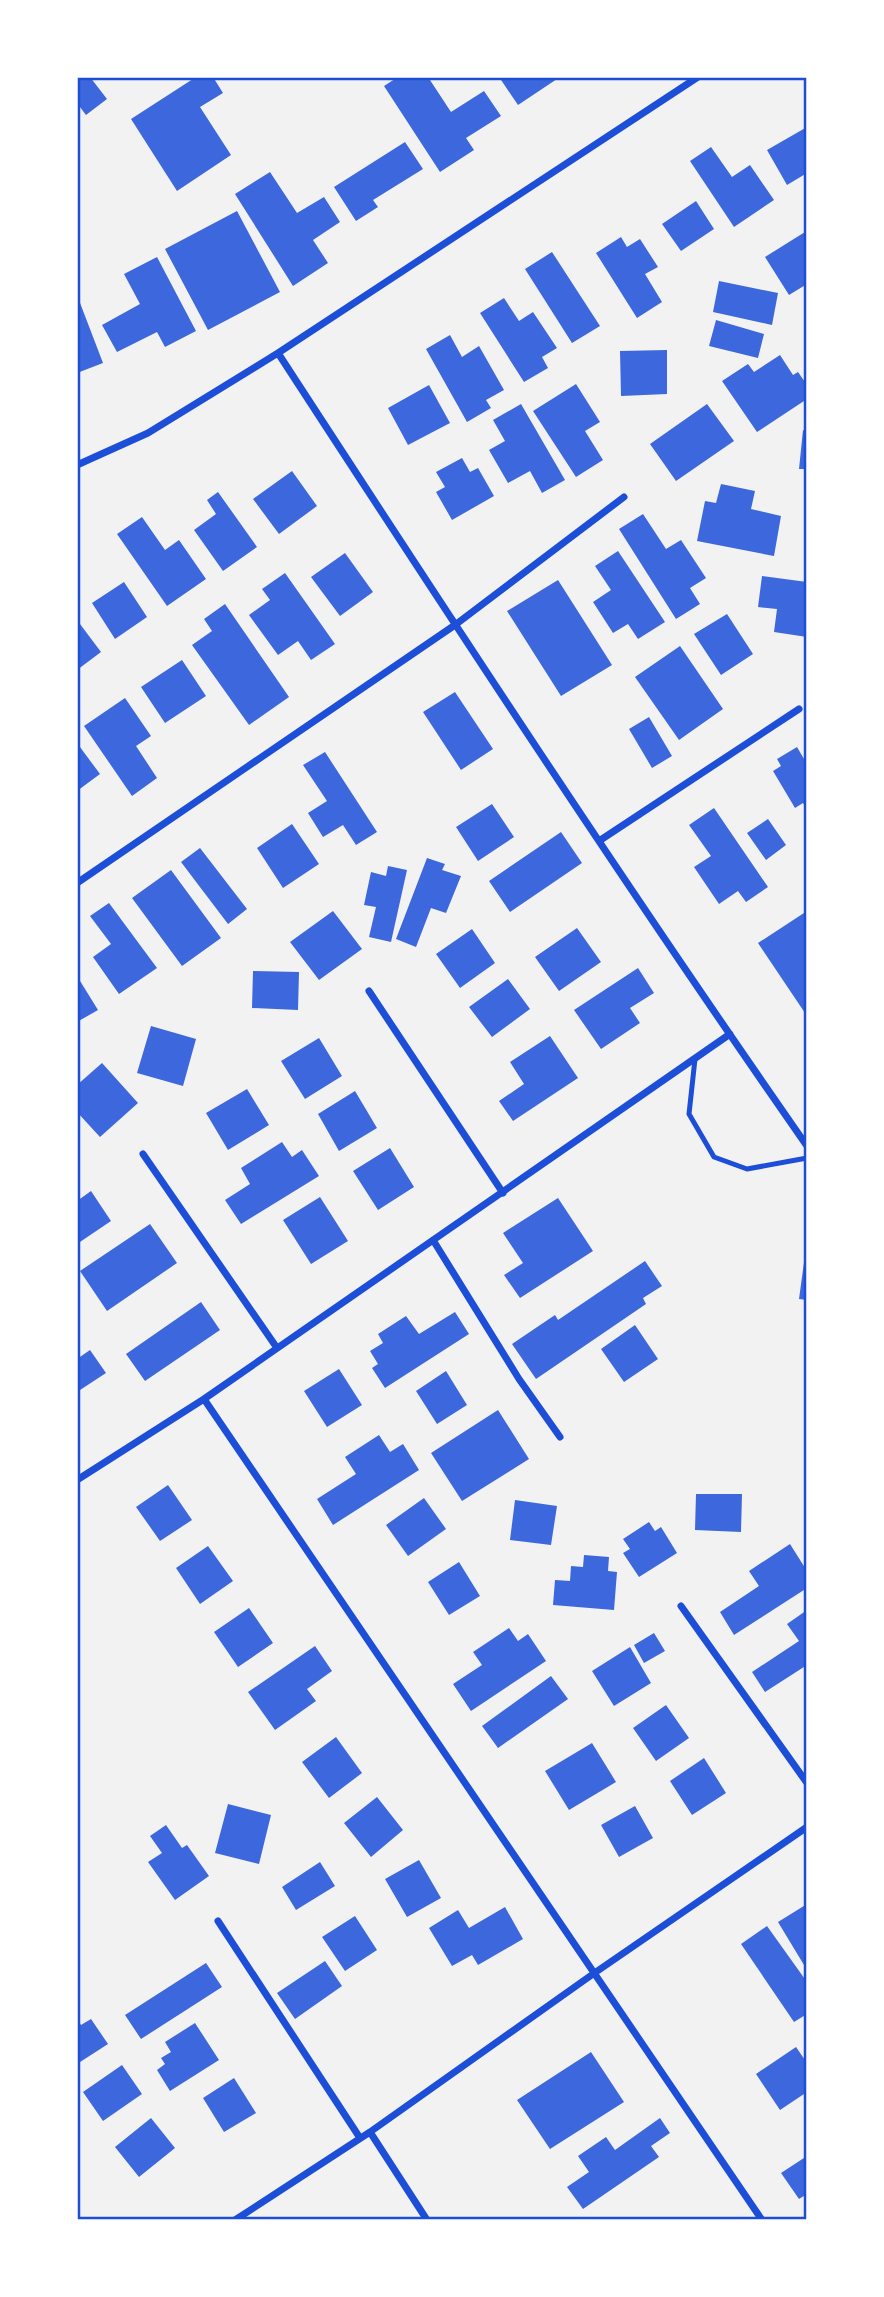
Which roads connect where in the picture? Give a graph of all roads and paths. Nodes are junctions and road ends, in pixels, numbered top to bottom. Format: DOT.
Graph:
graph roads {
  1 [pos="698,77"];
  2 [pos="278,353"];
  3 [pos="77,465"];
  4 [pos="624,497"];
  5 [pos="455,625"];
  6 [pos="799,709"];
  7 [pos="599,841"];
  8 [pos="77,883"];
  9 [pos="369,991"];
  10 [pos="730,1034"];
  11 [pos="695,1059"];
  12 [pos="807,1146"];
  13 [pos="143,1154"];
  14 [pos="807,1158"];
  15 [pos="503,1193"];
  16 [pos="433,1240"];
  17 [pos="277,1348"];
  18 [pos="204,1399"];
  19 [pos="560,1437"];
  20 [pos="77,1480"];
  21 [pos="681,1606"];
  22 [pos="807,1783"];
  23 [pos="807,1827"];
  24 [pos="218,1921"];
  25 [pos="593,1974"];
  26 [pos="370,2132"];
  27 [pos="360,2138"];
  28 [pos="235,2220"];
  29 [pos="427,2220"];
  30 [pos="762,2220"];
  1 -- 2 [label="street"];
  2 -- 3 [label="street"];
  2 -- 5 [label="street"];
  4 -- 5 [label="street"];
  5 -- 7 [label="street"];
  5 -- 8 [label="street"];
  6 -- 7 [label="street"];
  7 -- 10 [label="street"];
  9 -- 15 [label="street"];
  10 -- 11 [label="street"];
  10 -- 12 [label="street"];
  11 -- 14 [label="lane"];
  11 -- 15 [label="street"];
  13 -- 17 [label="street"];
  15 -- 16 [label="street"];
  16 -- 17 [label="street"];
  16 -- 19 [label="street"];
  17 -- 18 [label="street"];
  18 -- 20 [label="street"];
  18 -- 25 [label="street"];
  21 -- 22 [label="street"];
  23 -- 25 [label="street"];
  24 -- 27 [label="street"];
  25 -- 26 [label="street"];
  25 -- 30 [label="street"];
  26 -- 27 [label="street"];
  26 -- 29 [label="street"];
  27 -- 28 [label="street"];
}
